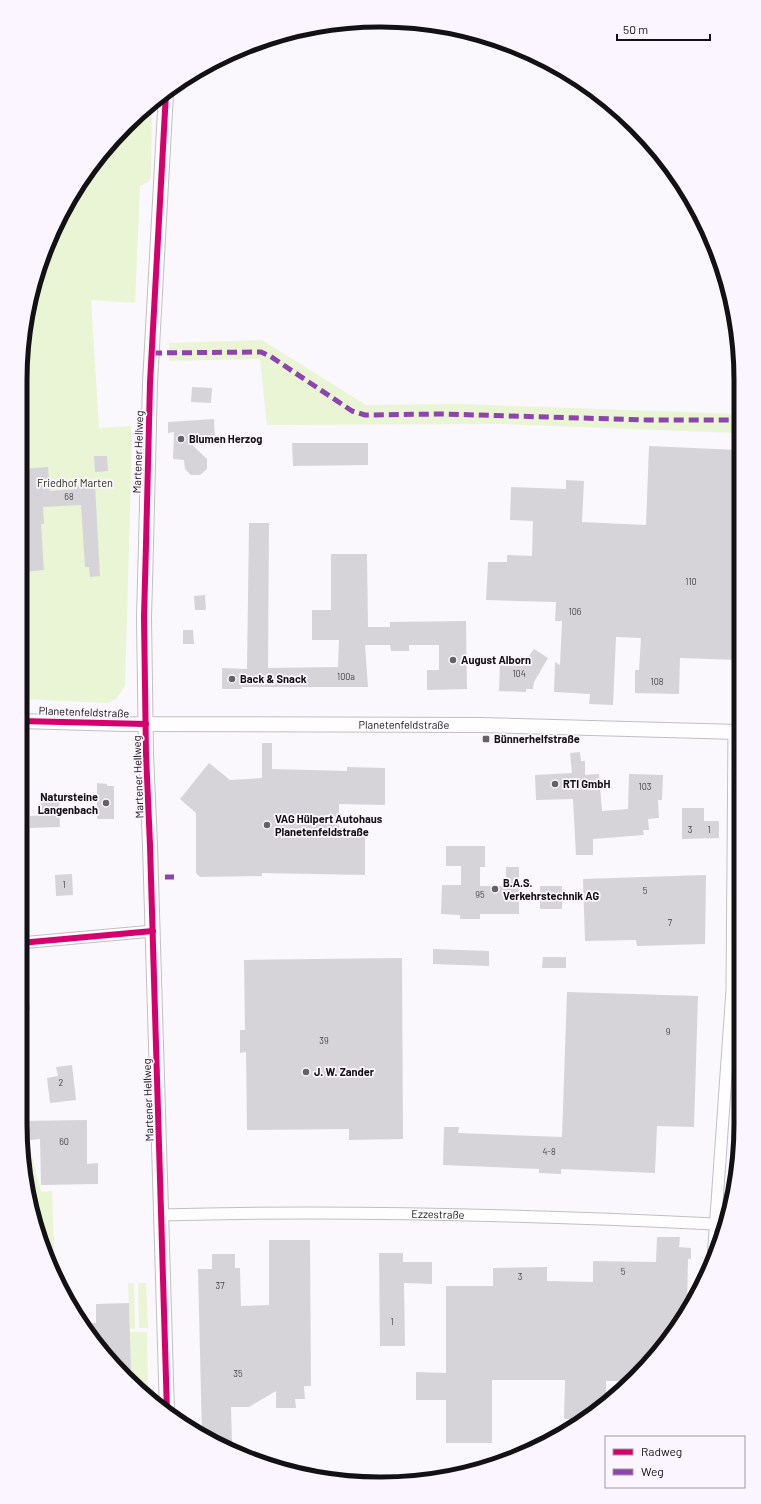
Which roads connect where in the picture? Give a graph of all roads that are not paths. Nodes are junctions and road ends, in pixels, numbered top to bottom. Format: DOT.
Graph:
graph roads {
  1 [pos="166,100"];
  2 [pos="27,721"];
  3 [pos="146,724"];
  4 [pos="734,732"];
  5 [pos="153,931"];
  6 [pos="27,942"];
  7 [pos="734,1011"];
  8 [pos="161,1215"];
  9 [pos="714,1224"];
  10 [pos="714,1241"];
  11 [pos="167,1405"];
  1 -- 3 [label="street, Martener Hellweg"];
  2 -- 3 [label="street, Planetenfeldstraße"];
  3 -- 4 [label="street, Planetenfeldstraße"];
  3 -- 5 [label="street, Martener Hellweg"];
  5 -- 6 [label="street"];
  5 -- 8 [label="street, Martener Hellweg"];
  7 -- 9 [label="street"];
  8 -- 9 [label="street, Ezzestraße"];
  8 -- 11 [label="street, Martener Hellweg"];
  9 -- 10 [label="street"];
}
